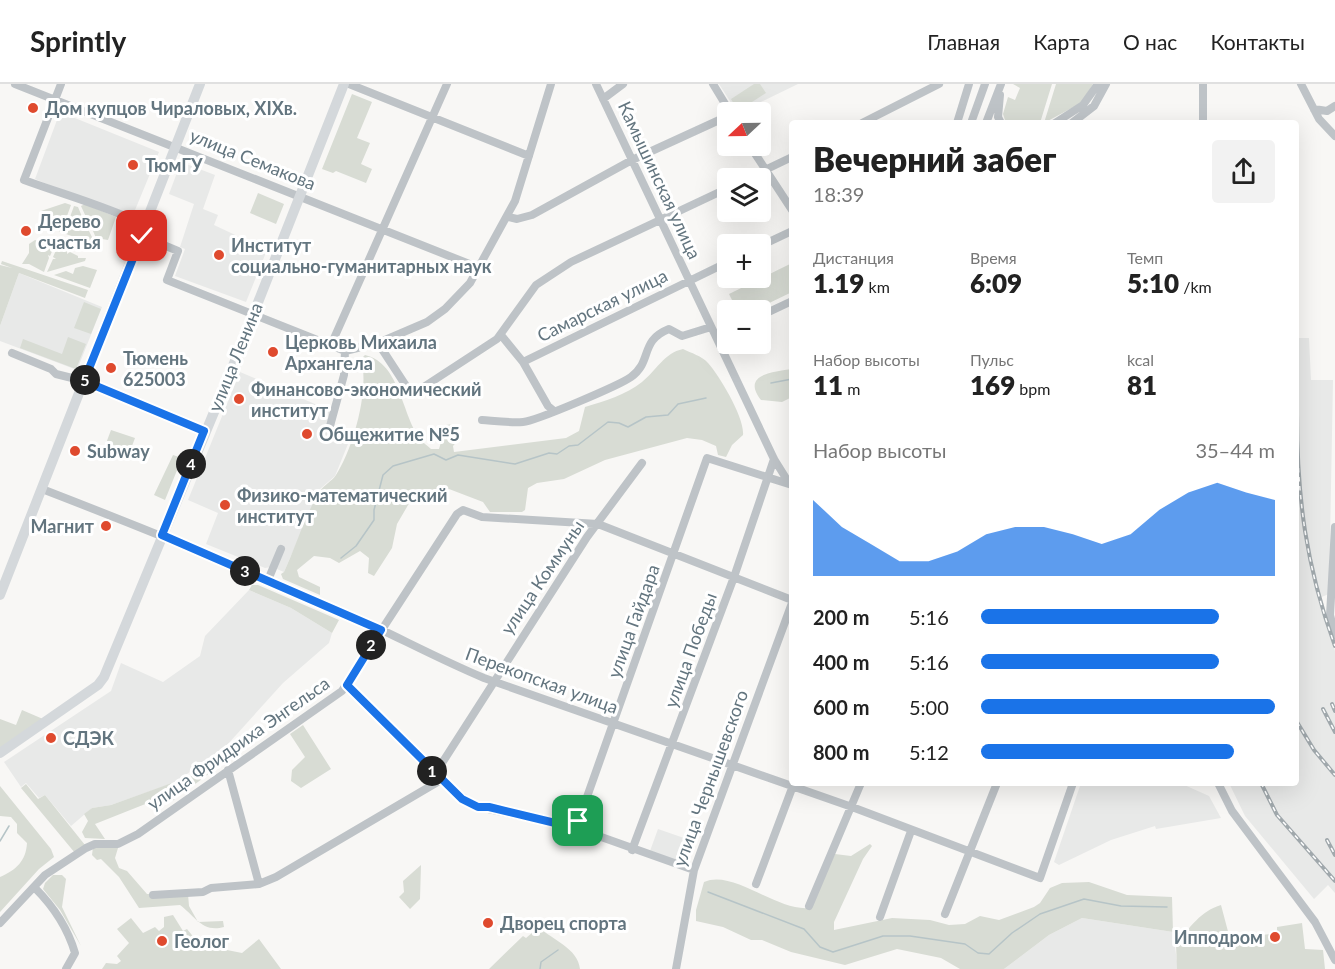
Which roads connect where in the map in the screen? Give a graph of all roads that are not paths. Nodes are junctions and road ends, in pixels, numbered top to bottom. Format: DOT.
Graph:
graph roads {
  1 [pos="15,84"];
  2 [pos="61,84"];
  3 [pos="200,84"];
  4 [pos="344,84"];
  5 [pos="349,84"];
  6 [pos="447,84"];
  7 [pos="551,84"];
  8 [pos="596,84"];
  9 [pos="623,84"];
  10 [pos="713,84"];
  11 [pos="939,84"];
  12 [pos="969,84"];
  13 [pos="985,84"];
  14 [pos="1000,84"];
  15 [pos="1098,84"];
  16 [pos="1106,84"];
  17 [pos="1203,84"];
  18 [pos="1301,84"];
  19 [pos="55,99"];
  20 [pos="603,99"];
  21 [pos="723,102"];
  22 [pos="1335,106"];
  23 [pos="1314,109"];
  24 [pos="432,117"];
  25 [pos="717,120"];
  26 [pos="877,120"];
  27 [pos="958,120"];
  28 [pos="972,120"];
  29 [pos="987,120"];
  30 [pos="1000,120"];
  31 [pos="1060,120"];
  32 [pos="1076,120"];
  33 [pos="1203,120"];
  34 [pos="1335,136"];
  35 [pos="176,147"];
  36 [pos="529,156"];
  37 [pos="789,158"];
  38 [pos="632,160"];
  39 [pos="770,168"];
  40 [pos="771,178"];
  41 [pos="717,193"];
  42 [pos="300,195"];
  43 [pos="789,205"];
  44 [pos="508,217"];
  45 [pos="661,221"];
  46 [pos="145,225"];
  47 [pos="384,229"];
  48 [pos="789,232"];
  49 [pos="142,236"];
  50 [pos="771,241"];
  51 [pos="477,267"];
  52 [pos="717,267"];
  53 [pos="689,281"];
  54 [pos="789,302"];
  55 [pos="771,311"];
  56 [pos="252,315"];
  57 [pos="711,327"];
  58 [pos="501,335"];
  59 [pos="716,338"];
  60 [pos="378,344"];
  61 [pos="331,345"];
  62 [pos="345,351"];
  63 [pos="12,353"];
  64 [pos="523,362"];
  65 [pos="84,381"];
  66 [pos="554,411"];
  67 [pos="482,420"];
  68 [pos="330,426"];
  69 [pos="204,431"];
  70 [pos="774,459"];
  71 [pos="642,463"];
  72 [pos="767,478"];
  73 [pos="789,482"];
  74 [pos="789,484"];
  75 [pos="42,489"];
  76 [pos="598,524"];
  77 [pos="1335,527"];
  78 [pos="162,535"];
  79 [pos="281,549"];
  80 [pos="675,554"];
  81 [pos="734,577"];
  82 [pos="268,580"];
  83 [pos="0,595"];
  84 [pos="789,601"];
  85 [pos="789,610"];
  86 [pos="381,630"];
  87 [pos="1335,635"];
  88 [pos="494,681"];
  89 [pos="347,685"];
  90 [pos="613,724"];
  91 [pos="672,746"];
  92 [pos="0,753"];
  93 [pos="730,766"];
  94 [pos="228,770"];
  95 [pos="438,777"];
  96 [pos="789,784"];
  97 [pos="794,786"];
  98 [pos="797,786"];
  99 [pos="860,786"];
  100 [pos="997,786"];
  101 [pos="1072,786"];
  102 [pos="1220,786"];
  103 [pos="852,807"];
  104 [pos="576,828"];
  105 [pos="911,831"];
  106 [pos="632,850"];
  107 [pos="972,852"];
  108 [pos="694,870"];
  109 [pos="259,884"];
  110 [pos="756,884"];
  111 [pos="35,888"];
  112 [pos="153,895"];
  113 [pos="809,906"];
  114 [pos="945,914"];
  115 [pos="880,917"];
  116 [pos="0,922"];
  117 [pos="1335,960"];
  118 [pos="66,969"];
  119 [pos="676,969"];
  1 -- 19 [label="street, улица Семакова"];
  2 -- 19 [label="street"];
  3 -- 35 [label="main road"];
  4 -- 42 [label="main road, улица Ленина"];
  5 -- 24 [label="street"];
  6 -- 24 [label="street"];
  7 -- 36 [label="street"];
  8 -- 20 [label="street, Камышинская улица"];
  9 -- 20 [label="street"];
  10 -- 21 [label="street"];
  11 -- 26 [label="street"];
  12 -- 27 [label="street"];
  13 -- 28 [label="street"];
  14 -- 29 [label="street"];
  14 -- 30 [label="street"];
  15 -- 31 [label="street"];
  16 -- 32 [label="street"];
  17 -- 33 [label="street"];
  18 -- 23 [label="street"];
  19 -- 35 [label="street, улица Семакова"];
  19 -- 46 [label="street"];
  20 -- 38 [label="street, Камышинская улица"];
  22 -- 23 [label="street"];
  23 -- 34 [label="street"];
  24 -- 36 [label="street"];
  24 -- 47 [label="street"];
  25 -- 38 [label="street"];
  35 -- 42 [label="street, улица Семакова"];
  35 -- 46 [label="main road"];
  36 -- 44 [label="street"];
  37 -- 39 [label="street"];
  38 -- 44 [label="street"];
  38 -- 45 [label="street, Камышинская улица"];
  40 -- 43 [label="street"];
  41 -- 45 [label="street"];
  42 -- 47 [label="street, улица Семакова"];
  42 -- 56 [label="main road, улица Ленина"];
  44 -- 51 [label="street"];
  45 -- 53 [label="street, Камышинская улица"];
  45 -- 58 [label="street"];
  46 -- 49 [label="main road"];
  47 -- 51 [label="street, улица Семакова"];
  47 -- 61 [label="street"];
  48 -- 50 [label="street"];
  49 -- 56 [label="street"];
  49 -- 65 [label="main road"];
  51 -- 60 [label="street"];
  52 -- 53 [label="street, Самарская улица"];
  53 -- 57 [label="street, Камышинская улица"];
  53 -- 64 [label="street, Самарская улица"];
  54 -- 55 [label="street"];
  56 -- 61 [label="street"];
  56 -- 69 [label="main road, улица Ленина"];
  57 -- 59 [label="street, Камышинская улица"];
  57 -- 66 [label="street"];
  58 -- 60 [label="street"];
  58 -- 64 [label="street"];
  59 -- 70 [label="street, Камышинская улица"];
  60 -- 62 [label="street"];
  61 -- 62 [label="street"];
  62 -- 68 [label="street"];
  63 -- 65 [label="street"];
  64 -- 66 [label="street"];
  65 -- 69 [label="street"];
  65 -- 75 [label="main road"];
  66 -- 67 [label="street"];
  69 -- 78 [label="main road, улица Ленина"];
  70 -- 72 [label="street, улица Победы"];
  70 -- 73 [label="street, Камышинская улица"];
  71 -- 76 [label="street, улица Коммуны"];
  72 -- 74 [label="street"];
  72 -- 80 [label="street, улица Гайдара"];
  72 -- 81 [label="street, улица Победы"];
  75 -- 78 [label="street, Перекопская улица"];
  75 -- 83 [label="main road"];
  76 -- 80 [label="street"];
  76 -- 86 [label="street, улица Фридриха Энгельса"];
  76 -- 88 [label="street, улица Коммуны"];
  77 -- 87 [label="street"];
  78 -- 82 [label="street, Перекопская улица"];
  78 -- 92 [label="main road, улица Ленина"];
  79 -- 82 [label="street"];
  80 -- 81 [label="street"];
  80 -- 90 [label="street, улица Гайдара"];
  81 -- 84 [label="street"];
  81 -- 91 [label="street, улица Победы"];
  82 -- 86 [label="street, Перекопская улица"];
  85 -- 93 [label="street, улица Чернышевского"];
  86 -- 88 [label="street, Перекопская улица"];
  86 -- 89 [label="street, улица Фридриха Энгельса"];
  88 -- 90 [label="street, Перекопская улица"];
  88 -- 95 [label="street, улица Коммуны"];
  89 -- 94 [label="street, улица Фридриха Энгельса"];
  89 -- 95 [label="street"];
  90 -- 91 [label="street, Перекопская улица"];
  90 -- 104 [label="street, улица Гайдара"];
  91 -- 93 [label="street, Перекопская улица"];
  91 -- 106 [label="street, улица Победы"];
  93 -- 96 [label="street, Перекопская улица"];
  93 -- 108 [label="street, улица Чернышевского"];
  94 -- 109 [label="street"];
  94 -- 111 [label="street, улица Фридриха Энгельса"];
  95 -- 104 [label="street"];
  95 -- 109 [label="street, улица Коммуны"];
  97 -- 110 [label="street"];
  98 -- 103 [label="street, Перекопская улица"];
  99 -- 103 [label="street"];
  100 -- 107 [label="street"];
  101 -- 107 [label="street, Перекопская улица"];
  102 -- 117 [label="street"];
  103 -- 105 [label="street, Перекопская улица"];
  103 -- 113 [label="street"];
  104 -- 106 [label="street"];
  105 -- 107 [label="street, Перекопская улица"];
  105 -- 115 [label="street"];
  106 -- 108 [label="street"];
  107 -- 114 [label="street"];
  108 -- 119 [label="street, улица Чернышевского"];
  109 -- 112 [label="street, улица Коммуны"];
  111 -- 116 [label="street, улица Фридриха Энгельса"];
  111 -- 118 [label="street"];
}
